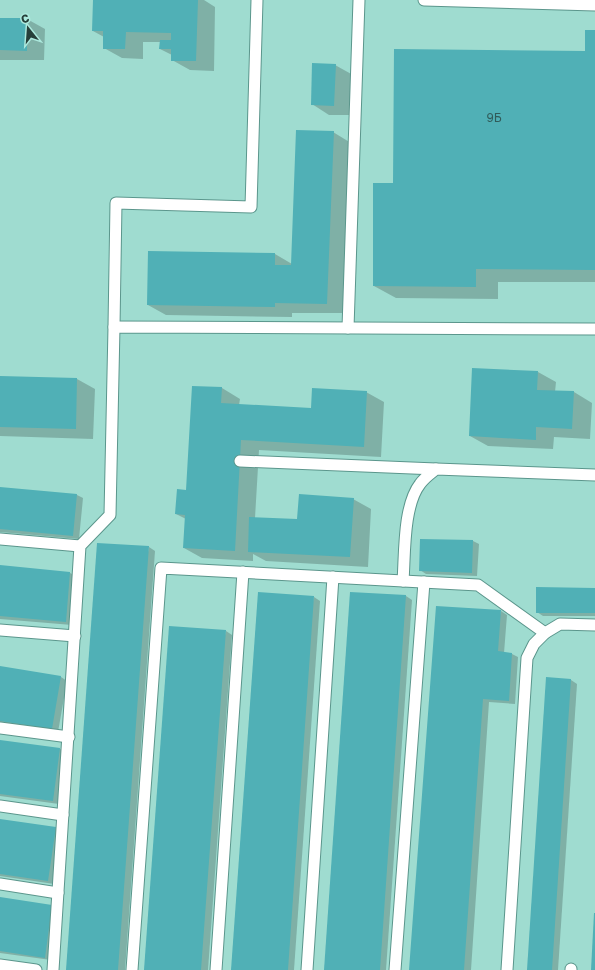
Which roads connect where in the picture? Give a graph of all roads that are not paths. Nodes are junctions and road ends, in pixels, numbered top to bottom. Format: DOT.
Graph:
graph roads {
  1 [pos="257,0"];
  2 [pos="359,0"];
  3 [pos="424,0"];
  4 [pos="595,5"];
  5 [pos="114,327"];
  6 [pos="348,328"];
  7 [pos="595,329"];
  8 [pos="240,461"];
  9 [pos="436,469"];
  10 [pos="595,475"];
  11 [pos="0,539"];
  12 [pos="80,546"];
  13 [pos="243,572"];
  14 [pos="333,577"];
  15 [pos="403,581"];
  16 [pos="424,582"];
  17 [pos="595,625"];
  18 [pos="0,630"];
  19 [pos="545,633"];
  20 [pos="75,636"];
  21 [pos="0,728"];
  22 [pos="68,738"];
  23 [pos="0,806"];
  24 [pos="64,815"];
  25 [pos="0,884"];
  26 [pos="58,893"];
  27 [pos="0,965"];
  28 [pos="36,970"];
  29 [pos="53,970"];
  30 [pos="132,970"];
  31 [pos="216,970"];
  32 [pos="307,970"];
  33 [pos="395,970"];
  34 [pos="506,970"];
  1 -- 5 [label="lane"];
  2 -- 6 [label="lane"];
  3 -- 4 [label="lane"];
  5 -- 6 [label="lane"];
  5 -- 12 [label="lane"];
  6 -- 7 [label="lane"];
  8 -- 9 [label="lane"];
  9 -- 10 [label="lane"];
  9 -- 15 [label="lane"];
  11 -- 12 [label="lane"];
  12 -- 20 [label="lane"];
  13 -- 14 [label="lane"];
  13 -- 30 [label="lane"];
  13 -- 31 [label="lane"];
  14 -- 15 [label="lane"];
  14 -- 32 [label="lane"];
  15 -- 16 [label="lane"];
  16 -- 19 [label="lane"];
  16 -- 33 [label="lane"];
  17 -- 19 [label="lane"];
  18 -- 20 [label="lane"];
  19 -- 34 [label="lane"];
  20 -- 22 [label="lane"];
  21 -- 22 [label="lane"];
  22 -- 24 [label="lane"];
  23 -- 24 [label="lane"];
  24 -- 26 [label="lane"];
  25 -- 26 [label="lane"];
  26 -- 29 [label="lane"];
  27 -- 28 [label="lane"];
}
